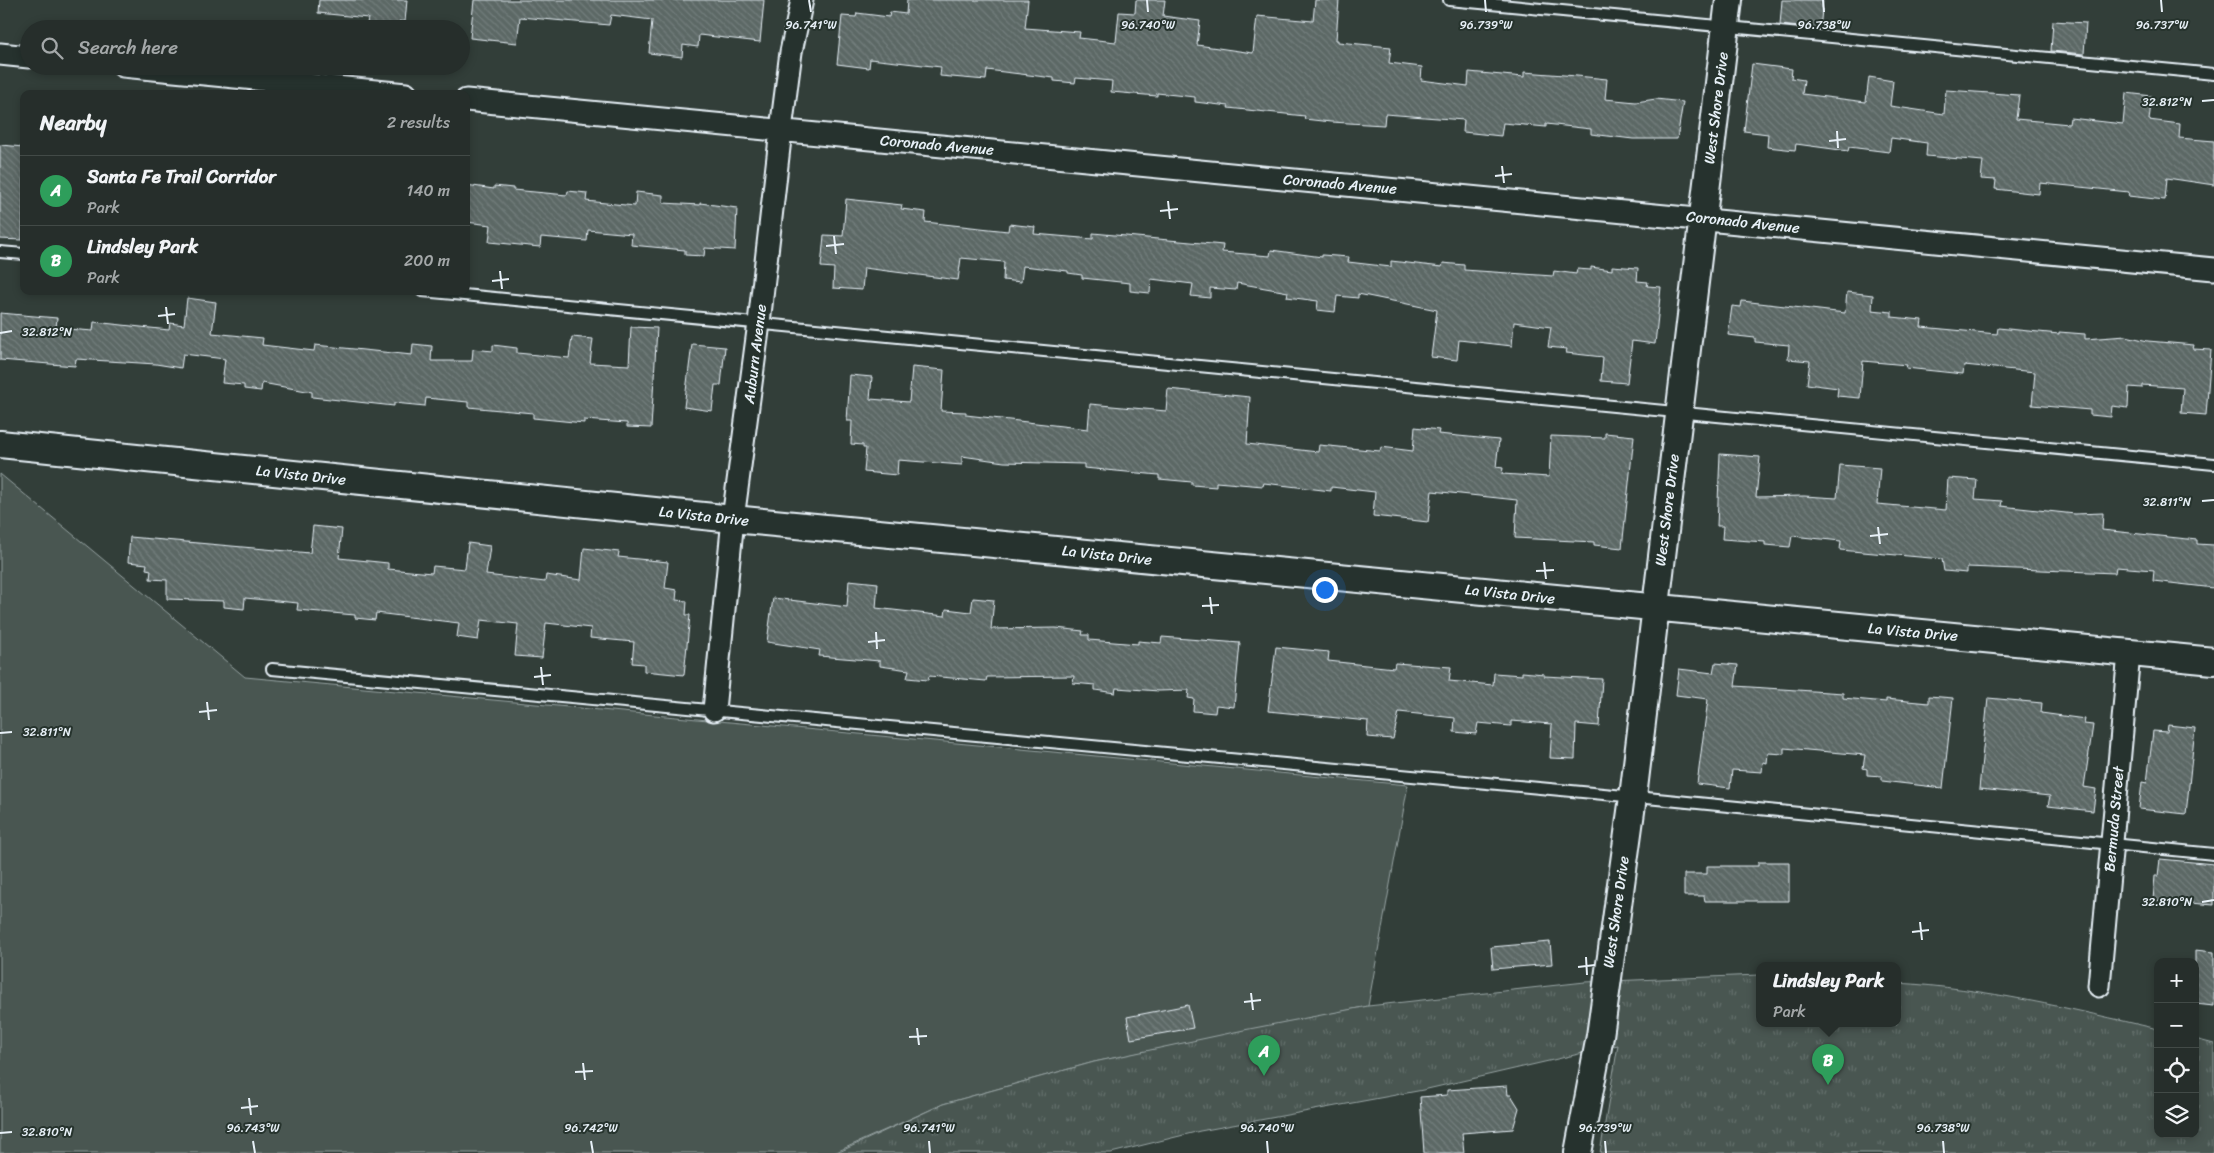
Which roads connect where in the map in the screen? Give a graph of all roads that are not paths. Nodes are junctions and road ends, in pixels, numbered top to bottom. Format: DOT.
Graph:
graph roads {
  1 [pos="802,0"];
  2 [pos="1449,0"];
  3 [pos="1729,0"];
  4 [pos="1726,26"];
  5 [pos="0,54"];
  6 [pos="20,56"];
  7 [pos="2214,74"];
  8 [pos="214,75"];
  9 [pos="366,90"];
  10 [pos="470,100"];
  11 [pos="781,130"];
  12 [pos="1704,218"];
  13 [pos="0,252"];
  14 [pos="20,254"];
  15 [pos="2214,269"];
  16 [pos="464,295"];
  17 [pos="759,323"];
  18 [pos="1679,413"];
  19 [pos="0,444"];
  20 [pos="2214,464"];
  21 [pos="733,519"];
  22 [pos="1655,608"];
  23 [pos="2129,653"];
  24 [pos="2214,661"];
  25 [pos="272,669"];
  26 [pos="714,710"];
  27 [pos="1633,797"];
  28 [pos="2112,844"];
  29 [pos="2214,854"];
  30 [pos="2099,986"];
  31 [pos="1578,1153"];
  1 -- 11 [label="street, Auburn Avenue"];
  2 -- 4 [label="lane"];
  3 -- 4 [label="street, West Shore Drive"];
  4 -- 7 [label="lane"];
  4 -- 12 [label="street, West Shore Drive"];
  5 -- 6 [label="street"];
  8 -- 9 [label="street"];
  10 -- 11 [label="street, Coronado Avenue"];
  11 -- 12 [label="street, Coronado Avenue"];
  11 -- 17 [label="street, Auburn Avenue"];
  12 -- 15 [label="street, Coronado Avenue"];
  12 -- 18 [label="street, West Shore Drive"];
  13 -- 14 [label="lane"];
  16 -- 17 [label="lane"];
  17 -- 18 [label="lane"];
  17 -- 21 [label="street, Auburn Avenue"];
  18 -- 20 [label="lane"];
  18 -- 22 [label="street, West Shore Drive"];
  19 -- 21 [label="street, La Vista Drive"];
  21 -- 22 [label="street, La Vista Drive"];
  21 -- 26 [label="street, Auburn Avenue"];
  22 -- 23 [label="street, La Vista Drive"];
  22 -- 27 [label="street, West Shore Drive"];
  23 -- 24 [label="street, La Vista Drive"];
  23 -- 28 [label="street, Bermuda Street"];
  25 -- 26 [label="lane"];
  26 -- 27 [label="lane"];
  27 -- 28 [label="lane"];
  27 -- 31 [label="street, West Shore Drive"];
  28 -- 29 [label="lane"];
  28 -- 30 [label="street, Bermuda Street"];
}
